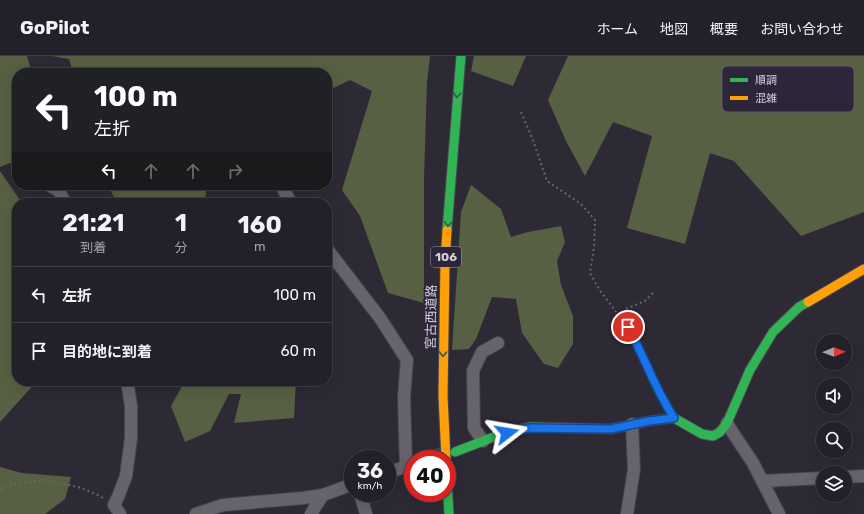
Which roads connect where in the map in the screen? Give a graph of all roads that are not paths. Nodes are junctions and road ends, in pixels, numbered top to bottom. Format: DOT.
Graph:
graph roads {
  1 [pos="461,56"];
  2 [pos="332,256"];
  3 [pos="864,269"];
  4 [pos="622,316"];
  5 [pos="498,343"];
  6 [pos="128,386"];
  7 [pos="674,418"];
  8 [pos="727,423"];
  9 [pos="632,424"];
  10 [pos="483,441"];
  11 [pos="409,450"];
  12 [pos="446,450"];
  13 [pos="456,452"];
  14 [pos="864,476"];
  15 [pos="852,477"];
  16 [pos="816,478"];
  17 [pos="762,481"];
  18 [pos="344,487"];
  19 [pos="323,495"];
  20 [pos="363,502"];
  21 [pos="448,502"];
  22 [pos="117,510"];
  23 [pos="196,514"];
  24 [pos="311,514"];
  25 [pos="366,514"];
  26 [pos="449,514"];
  27 [pos="627,514"];
  28 [pos="779,514"];
  1 -- 12 [label="main road, 宮古西道路 / 106, one-way"];
  2 -- 11 [label="street"];
  3 -- 8 [label="main road"];
  4 -- 7 [label="lane"];
  5 -- 10 [label="street"];
  6 -- 22 [label="street"];
  7 -- 8 [label="main road"];
  7 -- 9 [label="main road"];
  8 -- 17 [label="street"];
  9 -- 10 [label="main road"];
  9 -- 27 [label="street"];
  10 -- 13 [label="main road"];
  14 -- 15 [label="street"];
  16 -- 17 [label="street"];
  17 -- 28 [label="street"];
  18 -- 19 [label="street"];
  19 -- 23 [label="street"];
  19 -- 24 [label="street"];
  20 -- 25 [label="street"];
  21 -- 26 [label="main road"];
}
